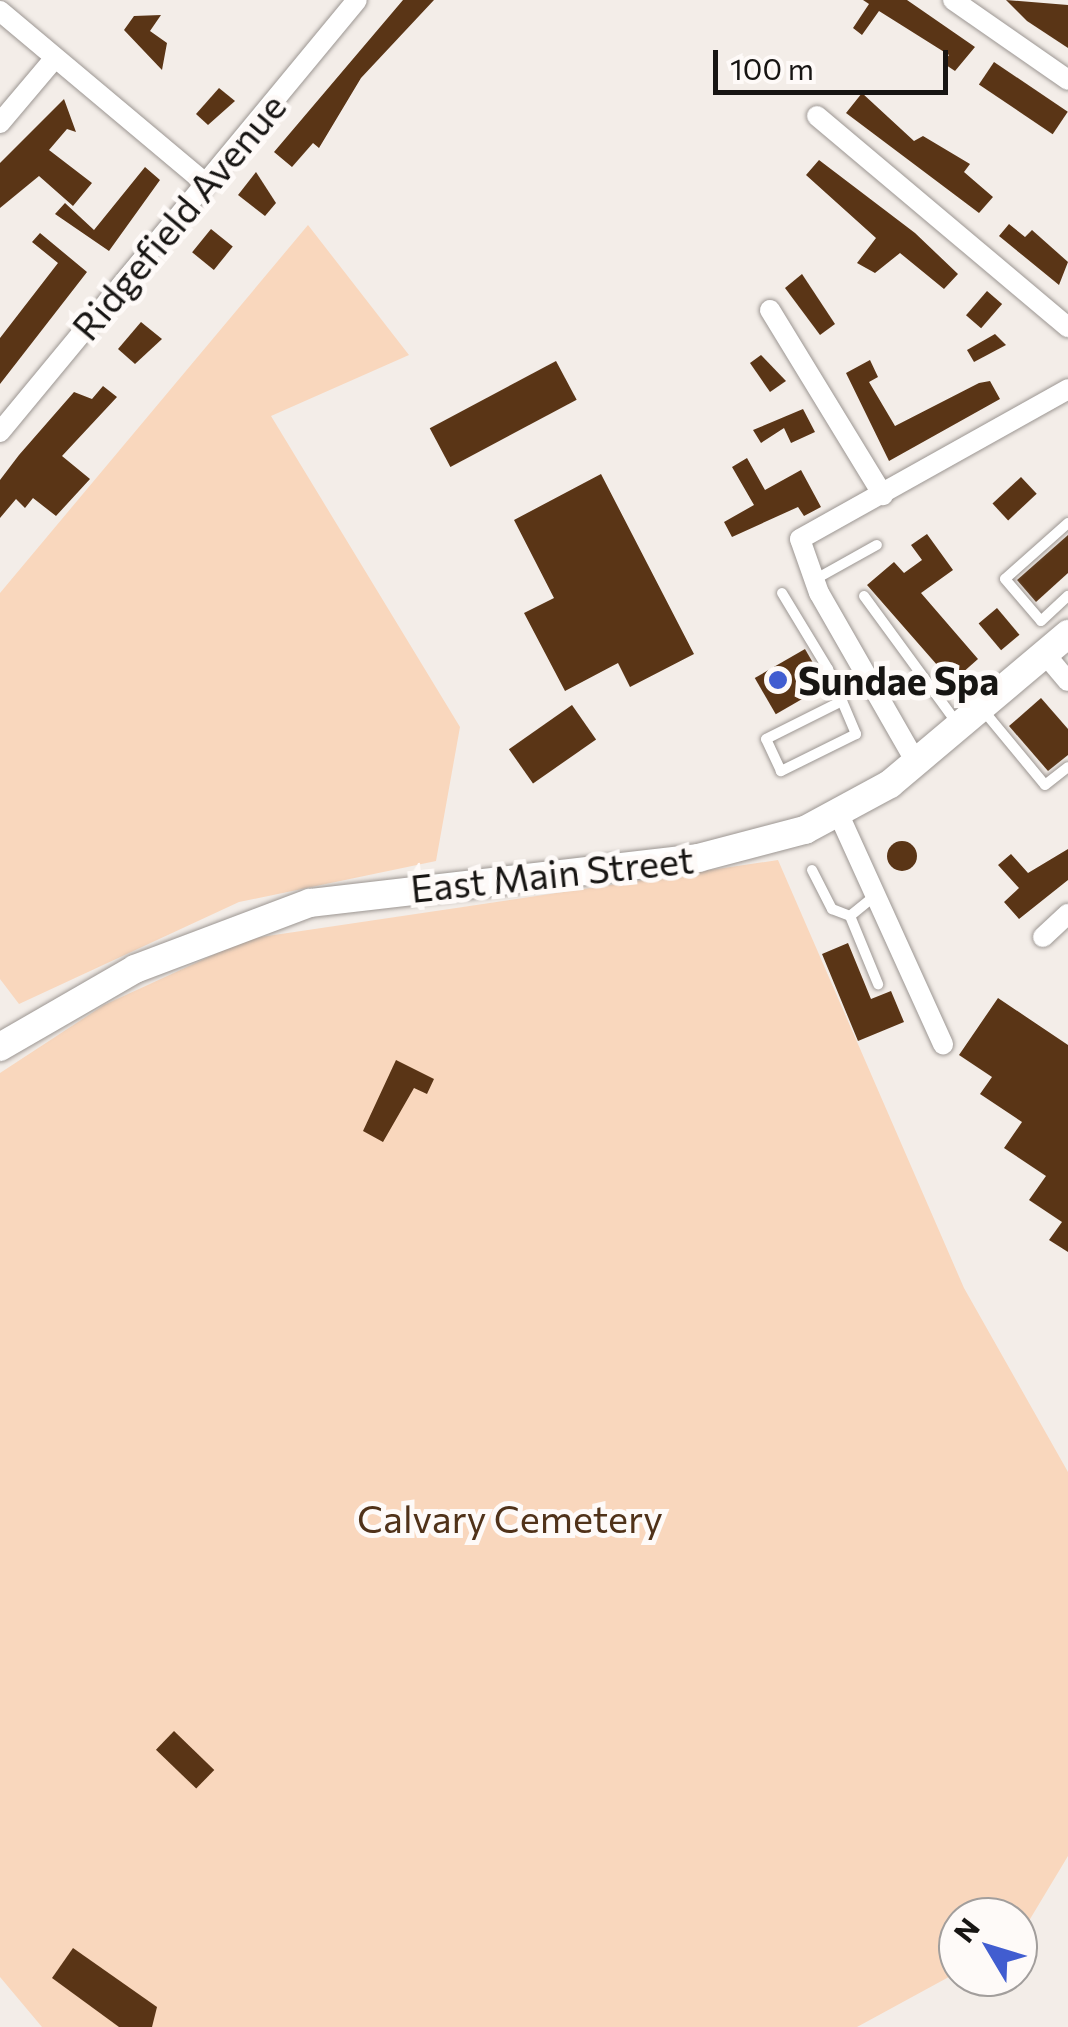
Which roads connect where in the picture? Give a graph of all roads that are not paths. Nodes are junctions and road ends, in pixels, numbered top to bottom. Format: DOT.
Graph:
graph roads {
  1 [pos="357,0"];
  2 [pos="953,0"];
  3 [pos="0,11"];
  4 [pos="56,58"];
  5 [pos="1068,80"];
  6 [pos="817,116"];
  7 [pos="0,124"];
  8 [pos="205,182"];
  9 [pos="770,310"];
  10 [pos="1068,327"];
  11 [pos="1068,389"];
  12 [pos="0,432"];
  13 [pos="883,495"];
  14 [pos="1068,523"];
  15 [pos="877,545"];
  16 [pos="813,581"];
  17 [pos="782,593"];
  18 [pos="864,596"];
  19 [pos="1067,598"];
  20 [pos="1068,634"];
  21 [pos="1045,654"];
  22 [pos="1068,681"];
  23 [pos="842,701"];
  24 [pos="971,718"];
  25 [pos="917,764"];
  26 [pos="1068,767"];
  27 [pos="839,815"];
  28 [pos="812,870"];
  29 [pos="877,894"];
  30 [pos="1068,914"];
  31 [pos="850,916"];
  32 [pos="1043,937"];
  33 [pos="878,984"];
  34 [pos="943,1044"];
  35 [pos="0,1047"];
  1 -- 8 [label="street, Ridgefield Avenue"];
  2 -- 5 [label="street"];
  3 -- 4 [label="street"];
  4 -- 7 [label="street"];
  4 -- 8 [label="street"];
  6 -- 10 [label="street"];
  8 -- 12 [label="street, Ridgefield Avenue"];
  9 -- 13 [label="street"];
  11 -- 13 [label="street"];
  13 -- 16 [label="street"];
  14 -- 19 [label="lane"];
  15 -- 16 [label="lane"];
  16 -- 25 [label="street"];
  17 -- 23 [label="lane"];
  18 -- 24 [label="lane"];
  20 -- 21 [label="main road, East Main Street"];
  21 -- 22 [label="street"];
  21 -- 24 [label="main road, East Main Street"];
  23 -- 23 [label="lane"];
  24 -- 25 [label="main road, East Main Street"];
  24 -- 26 [label="lane"];
  25 -- 27 [label="main road, East Main Street"];
  27 -- 29 [label="street"];
  27 -- 35 [label="main road, East Main Street"];
  28 -- 31 [label="lane"];
  29 -- 31 [label="lane"];
  29 -- 34 [label="street"];
  30 -- 32 [label="street"];
  31 -- 33 [label="lane"];
}
